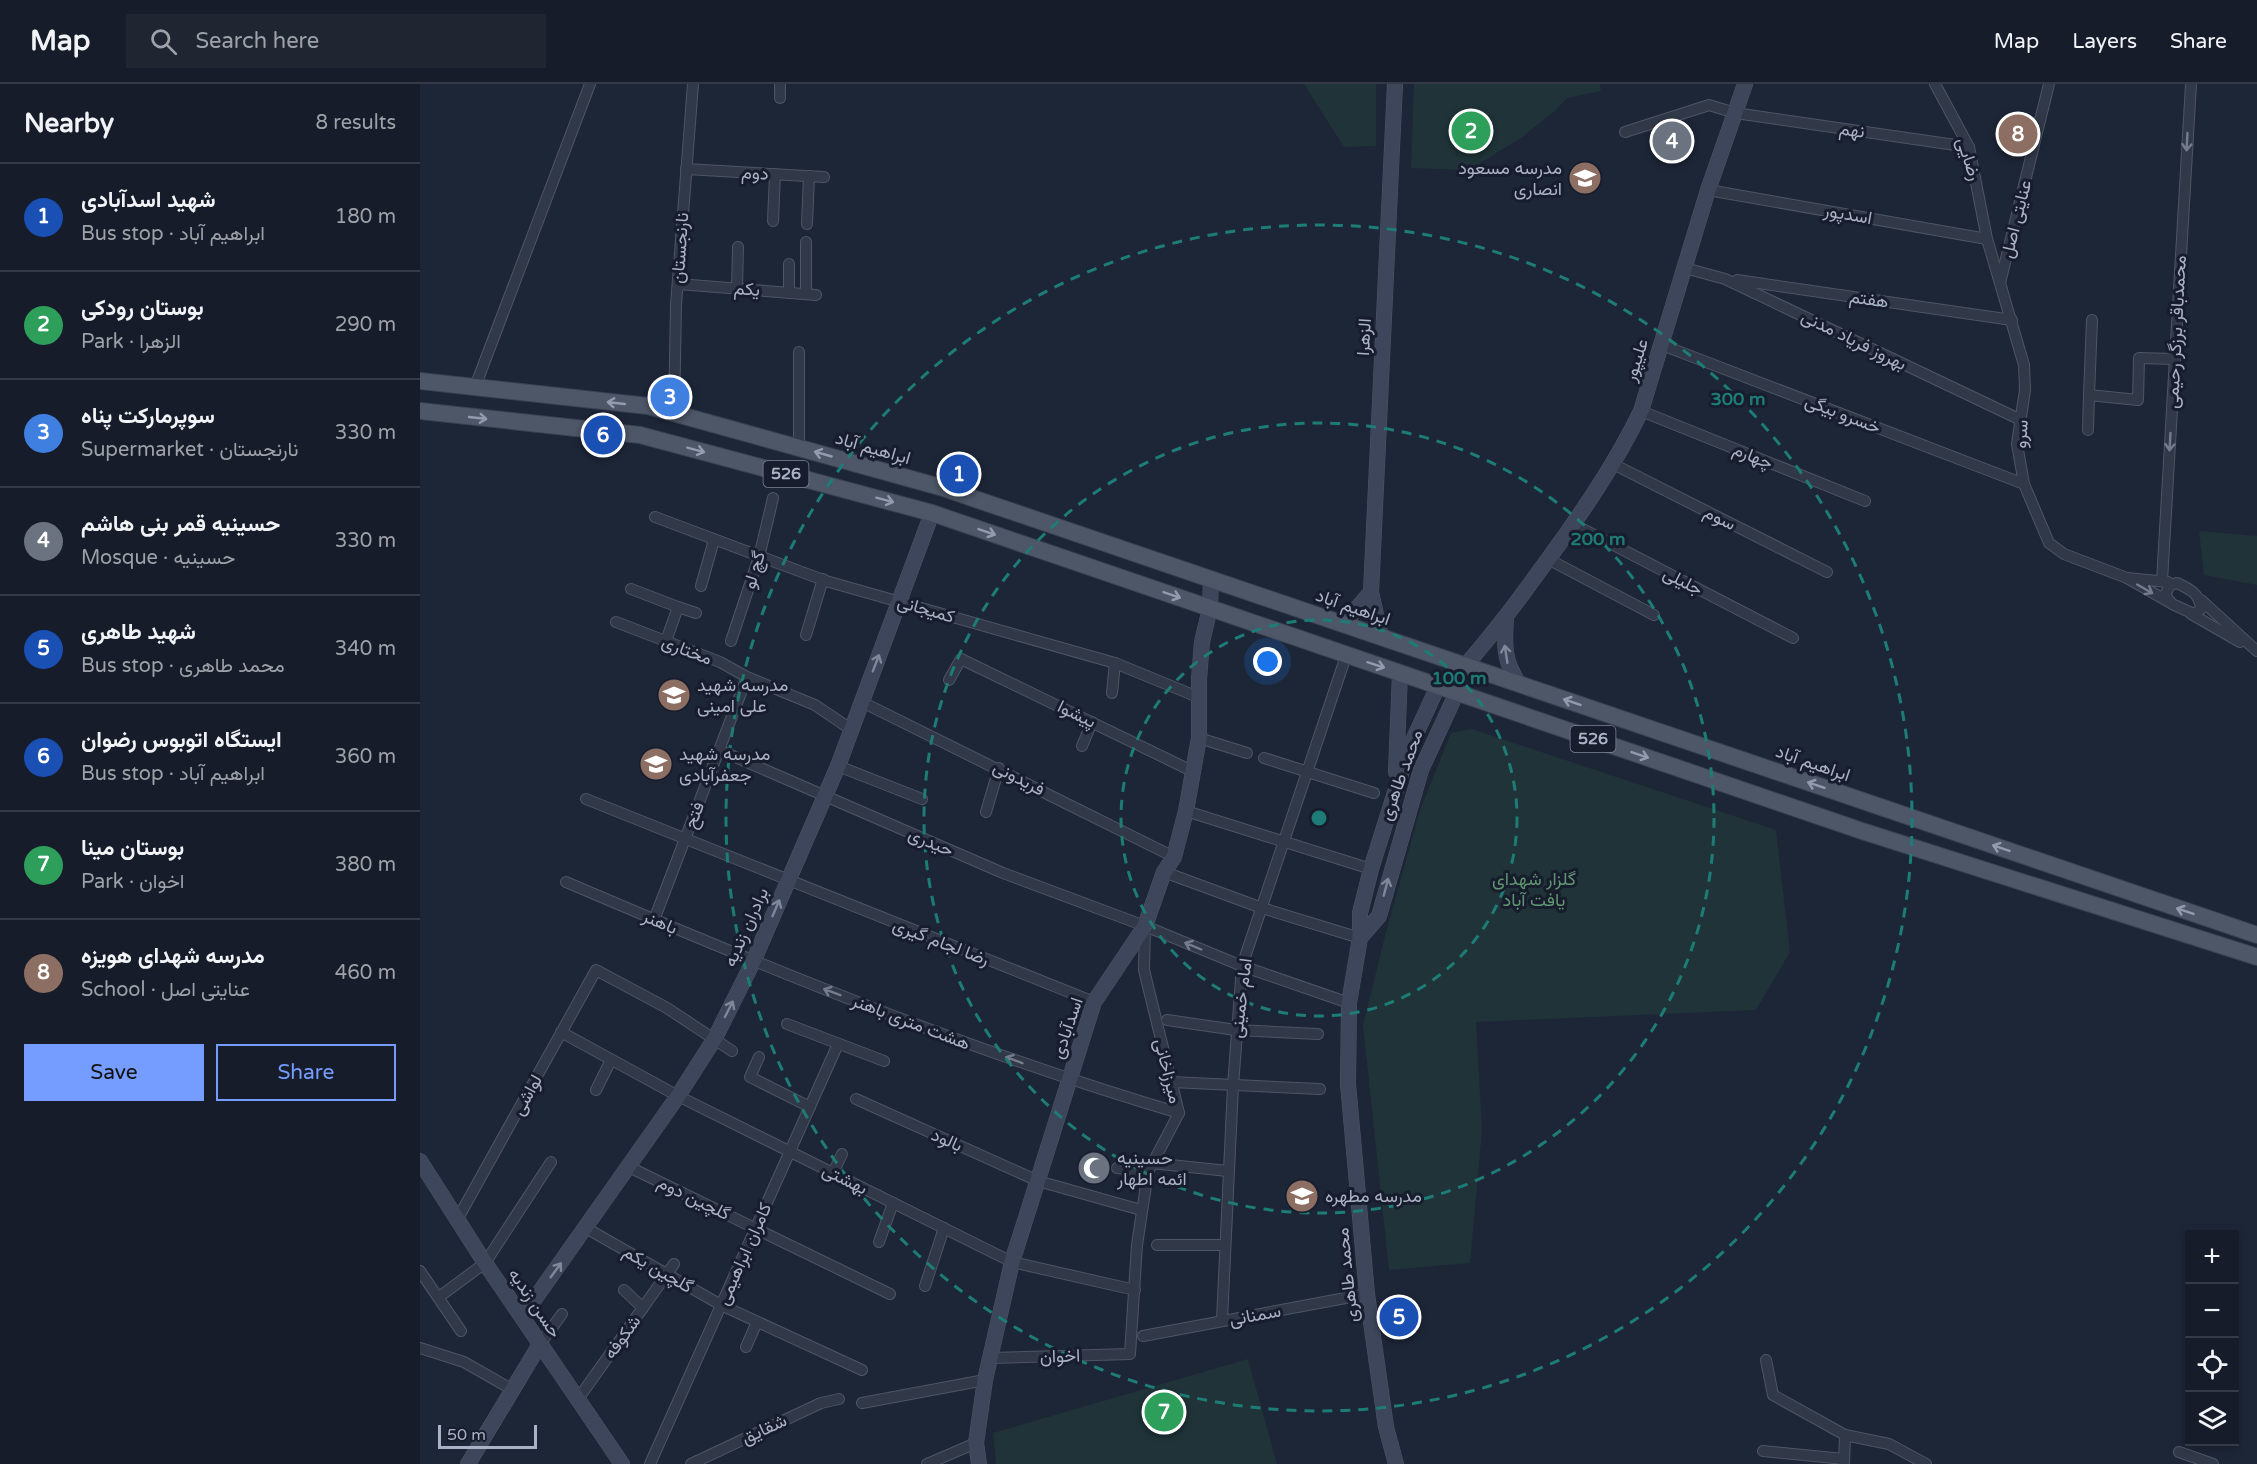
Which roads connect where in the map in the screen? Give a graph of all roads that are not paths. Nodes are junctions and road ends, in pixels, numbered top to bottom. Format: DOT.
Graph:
graph roads {
  1 [pos="590,84"];
  2 [pos="693,84"];
  3 [pos="780,84"];
  4 [pos="1395,84"];
  5 [pos="1745,84"];
  6 [pos="1935,84"];
  7 [pos="2049,84"];
  8 [pos="2191,84"];
  9 [pos="780,98"];
  10 [pos="1735,113"];
  11 [pos="1625,132"];
  12 [pos="1969,147"];
  13 [pos="686,169"];
  14 [pos="775,174"];
  15 [pos="809,176"];
  16 [pos="824,177"];
  17 [pos="1708,190"];
  18 [pos="773,221"];
  19 [pos="807,224"];
  20 [pos="1987,238"];
  21 [pos="806,242"];
  22 [pos="738,247"];
  23 [pos="789,264"];
  24 [pos="1685,268"];
  25 [pos="1725,279"];
  26 [pos="2000,283"];
  27 [pos="678,284"];
  28 [pos="737,289"];
  29 [pos="789,293"];
  30 [pos="2012,320"];
  31 [pos="2092,320"];
  32 [pos="1662,345"];
  33 [pos="799,352"];
  34 [pos="2174,359"];
  35 [pos="420,381"];
  36 [pos="475,387"];
  37 [pos="2089,395"];
  38 [pos="420,411"];
  39 [pos="1641,411"];
  40 [pos="674,413"];
  41 [pos="2021,420"];
  42 [pos="2088,430"];
  43 [pos="799,447"];
  44 [pos="1613,464"];
  45 [pos="2024,484"];
  46 [pos="773,498"];
  47 [pos="1865,501"];
  48 [pos="932,513"];
  49 [pos="655,517"];
  50 [pos="1574,524"];
  51 [pos="714,540"];
  52 [pos="759,557"];
  53 [pos="1548,559"];
  54 [pos="1827,572"];
  55 [pos="2127,578"];
  56 [pos="823,579"];
  57 [pos="1210,579"];
  58 [pos="2162,581"];
  59 [pos="2177,583"];
  60 [pos="700,586"];
  61 [pos="631,589"];
  62 [pos="1371,592"];
  63 [pos="2200,600"];
  64 [pos="900,602"];
  65 [pos="2172,604"];
  66 [pos="678,607"];
  67 [pos="1210,608"];
  68 [pos="696,613"];
  69 [pos="1654,615"];
  70 [pos="2191,615"];
  71 [pos="1506,619"];
  72 [pos="1335,621"];
  73 [pos="616,622"];
  74 [pos="806,635"];
  75 [pos="1381,637"];
  76 [pos="1793,638"];
  77 [pos="666,641"];
  78 [pos="731,642"];
  79 [pos="2257,652"];
  80 [pos="1346,656"];
  81 [pos="1115,663"];
  82 [pos="1465,666"];
  83 [pos="1400,673"];
  84 [pos="747,677"];
  85 [pos="949,680"];
  86 [pos="1519,684"];
  87 [pos="1438,686"];
  88 [pos="1457,692"];
  89 [pos="1112,693"];
  90 [pos="1198,697"];
  91 [pos="862,702"];
  92 [pos="1092,722"];
  93 [pos="852,730"];
  94 [pos="1199,738"];
  95 [pos="1082,746"];
  96 [pos="719,750"];
  97 [pos="1247,753"];
  98 [pos="1264,758"];
  99 [pos="838,766"];
  100 [pos="999,768"];
  101 [pos="1767,768"];
  102 [pos="1192,771"];
  103 [pos="1307,773"];
  104 [pos="1395,792"];
  105 [pos="1374,793"];
  106 [pos="1759,795"];
  107 [pos="825,796"];
  108 [pos="922,799"];
  109 [pos="586,800"];
  110 [pos="1186,811"];
  111 [pos="986,812"];
  112 [pos="685,840"];
  113 [pos="1284,842"];
  114 [pos="1174,857"];
  115 [pos="1371,869"];
  116 [pos="1164,873"];
  117 [pos="566,882"];
  118 [pos="787,882"];
  119 [pos="1262,908"];
  120 [pos="654,920"];
  121 [pos="1145,926"];
  122 [pos="2249,930"];
  123 [pos="2257,935"];
  124 [pos="1360,938"];
  125 [pos="2257,957"];
  126 [pos="753,962"];
  127 [pos="1242,966"];
  128 [pos="1094,1002"];
  129 [pos="1349,1003"];
  130 [pos="1167,1020"];
  131 [pos="788,1024"];
  132 [pos="1236,1030"];
  133 [pos="561,1032"];
  134 [pos="1318,1034"];
  135 [pos="715,1038"];
  136 [pos="838,1044"];
  137 [pos="732,1051"];
  138 [pos="759,1057"];
  139 [pos="611,1060"];
  140 [pos="884,1060"];
  141 [pos="1069,1081"];
  142 [pos="1172,1082"];
  143 [pos="1233,1086"];
  144 [pos="1320,1089"];
  145 [pos="596,1090"];
  146 [pos="678,1096"];
  147 [pos="856,1099"];
  148 [pos="810,1107"];
  149 [pos="1179,1113"];
  150 [pos="790,1151"];
  151 [pos="842,1154"];
  152 [pos="420,1161"];
  153 [pos="551,1162"];
  154 [pos="627,1166"];
  155 [pos="1150,1167"];
  156 [pos="1117,1168"];
  157 [pos="1228,1172"];
  158 [pos="833,1173"];
  159 [pos="1038,1181"];
  160 [pos="893,1203"];
  161 [pos="1141,1210"];
  162 [pos="457,1220"];
  163 [pos="586,1228"];
  164 [pos="756,1228"];
  165 [pos="944,1228"];
  166 [pos="879,1242"];
  167 [pos="1157,1245"];
  168 [pos="1224,1245"];
  169 [pos="1012,1262"];
  170 [pos="485,1263"];
  171 [pos="674,1264"];
  172 [pos="420,1271"];
  173 [pos="667,1275"];
  174 [pos="925,1286"];
  175 [pos="624,1290"];
  176 [pos="1135,1290"];
  177 [pos="890,1294"];
  178 [pos="1367,1294"];
  179 [pos="439,1297"];
  180 [pos="721,1305"];
  181 [pos="643,1308"];
  182 [pos="562,1314"];
  183 [pos="522,1317"];
  184 [pos="1222,1320"];
  185 [pos="757,1322"];
  186 [pos="461,1331"];
  187 [pos="1143,1336"];
  188 [pos="540,1344"];
  189 [pos="746,1347"];
  190 [pos="420,1348"];
  191 [pos="1130,1354"];
  192 [pos="991,1358"];
  193 [pos="1766,1360"];
  194 [pos="862,1370"];
  195 [pos="985,1380"];
  196 [pos="513,1390"];
  197 [pos="578,1399"];
  198 [pos="839,1399"];
  199 [pos="862,1403"];
  200 [pos="1845,1435"];
  201 [pos="976,1443"];
  202 [pos="1763,1451"];
  203 [pos="2179,1452"];
  204 [pos="1844,1462"];
  205 [pos="468,1464"];
  206 [pos="622,1464"];
  207 [pos="650,1464"];
  208 [pos="691,1464"];
  209 [pos="927,1464"];
  210 [pos="979,1464"];
  211 [pos="1396,1464"];
  212 [pos="1926,1464"];
  213 [pos="2213,1464"];
  1 -- 36 [label="street"];
  2 -- 13 [label="street, نارنجستان"];
  3 -- 9 [label="street"];
  4 -- 62 [label="street, الزهرا"];
  5 -- 10 [label="street, علیپور"];
  6 -- 12 [label="street, رضایی"];
  7 -- 26 [label="street, عنایتی اصل"];
  8 -- 34 [label="street, محمدباقر برزگر رحیمی, one-way"];
  10 -- 11 [label="street, نهم"];
  10 -- 12 [label="street, نهم"];
  10 -- 17 [label="street, علیپور"];
  12 -- 20 [label="street, رضایی"];
  13 -- 14 [label="street, دوم"];
  13 -- 27 [label="street, نارنجستان"];
  14 -- 15 [label="street, دوم"];
  14 -- 18 [label="street"];
  15 -- 16 [label="street, دوم"];
  15 -- 19 [label="street"];
  17 -- 20 [label="street, اسدپور"];
  17 -- 24 [label="street, علیپور"];
  20 -- 26 [label="street, سرو"];
  21 -- 29 [label="street, یکم"];
  22 -- 28 [label="street"];
  23 -- 29 [label="street"];
  24 -- 25 [label="street, بهروز فریاد مدنی"];
  24 -- 32 [label="street, علیپور"];
  25 -- 30 [label="street, هفتم"];
  25 -- 41 [label="street, بهروز فریاد مدنی"];
  26 -- 30 [label="street, سرو"];
  27 -- 28 [label="street, یکم"];
  27 -- 40 [label="street, نارنجستان"];
  28 -- 29 [label="street, یکم"];
  30 -- 41 [label="street, سرو"];
  31 -- 37 [label="street"];
  32 -- 39 [label="street, علیپور"];
  32 -- 45 [label="street, خسرو بیگی"];
  33 -- 43 [label="street"];
  34 -- 37 [label="street"];
  34 -- 58 [label="street, محمدباقر برزگر رحیمی, one-way"];
  35 -- 36 [label="main road, ابراهیم آباد / 526"];
  40 -- 36 [label="main road, ابراهیم آباد / 526, one-way"];
  37 -- 42 [label="street"];
  38 -- 48 [label="main road, 526, one-way"];
  39 -- 44 [label="street, علیپور"];
  39 -- 47 [label="street, چهارم"];
  40 -- 43 [label="main road, ابراهیم آباد / 526"];
  41 -- 45 [label="street, سرو"];
  57 -- 43 [label="main road, ابراهیم آباد / 526, one-way"];
  44 -- 50 [label="street, علیپور"];
  44 -- 54 [label="street, سوم"];
  45 -- 55 [label="street, سرو"];
  46 -- 52 [label="street, گچ لو"];
  48 -- 64 [label="street, برادران زندیه"];
  48 -- 67 [label="main road, 526, one-way"];
  49 -- 51 [label="street, کمیجانی"];
  50 -- 53 [label="street, علیپور"];
  50 -- 76 [label="street, جلیلی"];
  51 -- 52 [label="street, کمیجانی"];
  51 -- 60 [label="street"];
  52 -- 56 [label="street, کمیجانی"];
  52 -- 78 [label="street, گچ لو"];
  53 -- 69 [label="street"];
  53 -- 71 [label="street, علیپور"];
  55 -- 58 [label="street"];
  55 -- 65 [label="street, one-way"];
  56 -- 64 [label="street, کمیجانی"];
  56 -- 74 [label="street"];
  57 -- 67 [label="street, اسدآبادی"];
  57 -- 72 [label="main road, ابراهیم آباد / 526"];
  58 -- 59 [label="street"];
  59 -- 63 [label="street"];
  59 -- 65 [label="street"];
  61 -- 66 [label="street"];
  62 -- 72 [label="street"];
  62 -- 75 [label="street, الزهرا"];
  63 -- 70 [label="street"];
  63 -- 79 [label="street"];
  64 -- 81 [label="street, کمیجانی"];
  91 -- 64 [label="street, برادران زندیه, one-way"];
  65 -- 70 [label="street"];
  66 -- 68 [label="street"];
  66 -- 77 [label="street"];
  67 -- 80 [label="main road, 526"];
  67 -- 90 [label="street, اسدآبادی"];
  70 -- 79 [label="street"];
  71 -- 82 [label="street, علیپور"];
  86 -- 71 [label="street, one-way"];
  72 -- 75 [label="main road, ابراهیم آباد / 526"];
  73 -- 77 [label="street, مختاری"];
  75 -- 82 [label="main road, ابراهیم آباد / 526"];
  77 -- 84 [label="street, مختاری"];
  80 -- 83 [label="main road, 526, one-way"];
  80 -- 103 [label="street, امام خمینی"];
  81 -- 89 [label="street"];
  81 -- 90 [label="street, کمیجانی"];
  82 -- 86 [label="main road, ابراهیم آباد / 526"];
  83 -- 87 [label="main road, 526"];
  83 -- 104 [label="street"];
  84 -- 93 [label="street, مختاری"];
  84 -- 96 [label="street, فتح"];
  85 -- 92 [label="street, پیشوا"];
  101 -- 86 [label="main road, ابراهیم آباد / 526, one-way"];
  87 -- 88 [label="main road, 526"];
  87 -- 104 [label="street, محمد طاهری"];
  88 -- 106 [label="main road, 526, one-way"];
  124 -- 88 [label="street, محمد طاهری, one-way"];
  90 -- 94 [label="street, اسدآبادی"];
  91 -- 93 [label="street, برادران زندیه"];
  91 -- 100 [label="street, فریدونی"];
  92 -- 95 [label="street"];
  92 -- 102 [label="street, پیشوا"];
  93 -- 99 [label="street, برادران زندیه"];
  94 -- 97 [label="street"];
  94 -- 102 [label="street, اسدآبادی"];
  96 -- 107 [label="street, حیدری"];
  96 -- 112 [label="street, فتح"];
  98 -- 103 [label="street"];
  99 -- 107 [label="street, برادران زندیه"];
  99 -- 108 [label="street"];
  100 -- 111 [label="street"];
  100 -- 114 [label="street, فریدونی"];
  101 -- 106 [label="main road"];
  122 -- 101 [label="main road, ابراهیم آباد / 526, one-way"];
  102 -- 110 [label="street, اسدآبادی"];
  103 -- 105 [label="street"];
  103 -- 113 [label="street, امام خمینی"];
  104 -- 115 [label="street, محمد طاهری"];
  106 -- 125 [label="main road, 526"];
  107 -- 118 [label="street, برادران زندیه"];
  107 -- 121 [label="street, حیدری"];
  109 -- 112 [label="street, رضا لجام گیری"];
  110 -- 113 [label="street"];
  110 -- 114 [label="street, اسدآبادی"];
  112 -- 118 [label="street, رضا لجام گیری"];
  112 -- 120 [label="street, فتح"];
  113 -- 115 [label="street"];
  113 -- 119 [label="street, امام خمینی"];
  114 -- 116 [label="street, اسدآبادی"];
  115 -- 124 [label="street, محمد طاهری"];
  116 -- 119 [label="street"];
  116 -- 121 [label="street, اسدآبادی"];
  117 -- 120 [label="street, باهنر"];
  126 -- 118 [label="street, برادران زندیه, one-way"];
  118 -- 128 [label="street, رضا لجام گیری"];
  119 -- 124 [label="street"];
  119 -- 127 [label="street, امام خمینی"];
  120 -- 126 [label="street, باهنر"];
  127 -- 121 [label="street, حیدری, one-way"];
  121 -- 128 [label="street, اسدآبادی"];
  121 -- 142 [label="street, میرزاخانی"];
  122 -- 123 [label="main road, ابراهیم آباد / 526"];
  124 -- 129 [label="street, محمد طاهری"];
  135 -- 126 [label="street, برادران زندیه, one-way"];
  141 -- 126 [label="street, هشت متری باهنر, one-way"];
  127 -- 129 [label="street, حیدری"];
  127 -- 132 [label="street, امام خمینی"];
  128 -- 141 [label="street, اسدآبادی"];
  129 -- 178 [label="street, محمد طاهری"];
  130 -- 132 [label="street"];
  131 -- 136 [label="street"];
  132 -- 134 [label="street"];
  132 -- 143 [label="street, امام خمینی"];
  133 -- 135 [label="street, لواشی"];
  133 -- 139 [label="street, بهشتی"];
  133 -- 162 [label="street, لواشی"];
  135 -- 137 [label="street"];
  135 -- 146 [label="street, برادران زندیه"];
  136 -- 140 [label="street"];
  136 -- 148 [label="street, کامران ابراهیمی"];
  138 -- 148 [label="street"];
  139 -- 145 [label="street"];
  139 -- 146 [label="street, بهشتی"];
  141 -- 149 [label="street, هشت متری باهنر"];
  141 -- 159 [label="street, اسدآبادی"];
  142 -- 143 [label="street"];
  142 -- 149 [label="street, میرزاخانی"];
  143 -- 144 [label="street"];
  143 -- 157 [label="street, امام خمینی"];
  146 -- 150 [label="street, بهشتی"];
  146 -- 154 [label="street, برادران زندیه"];
  147 -- 159 [label="street, بالود"];
  148 -- 150 [label="street, کامران ابراهیمی"];
  149 -- 155 [label="street, میرزاخانی"];
  150 -- 158 [label="street, بهشتی"];
  150 -- 164 [label="street, کامران ابراهیمی"];
  151 -- 158 [label="street"];
  152 -- 162 [label="street, حسن زندیه"];
  153 -- 170 [label="street"];
  154 -- 163 [label="street, برادران زندیه"];
  154 -- 164 [label="street, گلچین دوم"];
  155 -- 156 [label="street"];
  155 -- 157 [label="street"];
  155 -- 161 [label="street, میرزاخانی"];
  157 -- 168 [label="street, امام خمینی"];
  158 -- 160 [label="street, بهشتی"];
  159 -- 161 [label="street, بالود"];
  159 -- 169 [label="street, اسدآبادی"];
  160 -- 165 [label="street, بهشتی"];
  160 -- 166 [label="street"];
  161 -- 176 [label="street, میرزاخانی"];
  162 -- 170 [label="street, حسن زندیه"];
  163 -- 173 [label="street, گلچین یکم"];
  183 -- 163 [label="street, برادران زندیه, one-way"];
  164 -- 177 [label="street, گلچین دوم"];
  164 -- 180 [label="street, کامران ابراهیمی"];
  165 -- 169 [label="street, بهشتی"];
  165 -- 174 [label="street"];
  167 -- 168 [label="street"];
  168 -- 184 [label="street, امام خمینی"];
  169 -- 176 [label="street, بهشتی"];
  169 -- 192 [label="street, اسدآبادی"];
  170 -- 179 [label="street"];
  170 -- 183 [label="street, حسن زندیه"];
  171 -- 173 [label="street, شکوفه"];
  172 -- 179 [label="street"];
  173 -- 180 [label="street, گلچین یکم"];
  173 -- 181 [label="street, شکوفه"];
  175 -- 181 [label="street"];
  176 -- 191 [label="street, میرزاخانی"];
  178 -- 184 [label="street, سمنانی"];
  178 -- 211 [label="street, محمد طاهری"];
  179 -- 186 [label="street"];
  180 -- 185 [label="street, گلچین یکم"];
  180 -- 207 [label="street, کامران ابراهیمی"];
  181 -- 197 [label="street, شکوفه"];
  182 -- 188 [label="street"];
  183 -- 188 [label="street, حسن زندیه"];
  184 -- 187 [label="street, سمنانی"];
  185 -- 189 [label="street"];
  185 -- 194 [label="street, گلچین یکم"];
  188 -- 196 [label="street"];
  188 -- 197 [label="street, حسن زندیه"];
  190 -- 196 [label="street"];
  191 -- 192 [label="street, اخوان"];
  192 -- 195 [label="street, اسدآبادی"];
  193 -- 200 [label="street"];
  195 -- 199 [label="street"];
  195 -- 201 [label="street, اسدآبادی"];
  196 -- 205 [label="street"];
  197 -- 206 [label="street, حسن زندیه"];
  198 -- 208 [label="street, شقایق"];
  200 -- 204 [label="street"];
  200 -- 212 [label="street"];
  201 -- 209 [label="street"];
  201 -- 210 [label="street, اسدآبادی"];
  202 -- 204 [label="street"];
  203 -- 213 [label="street"];
}
